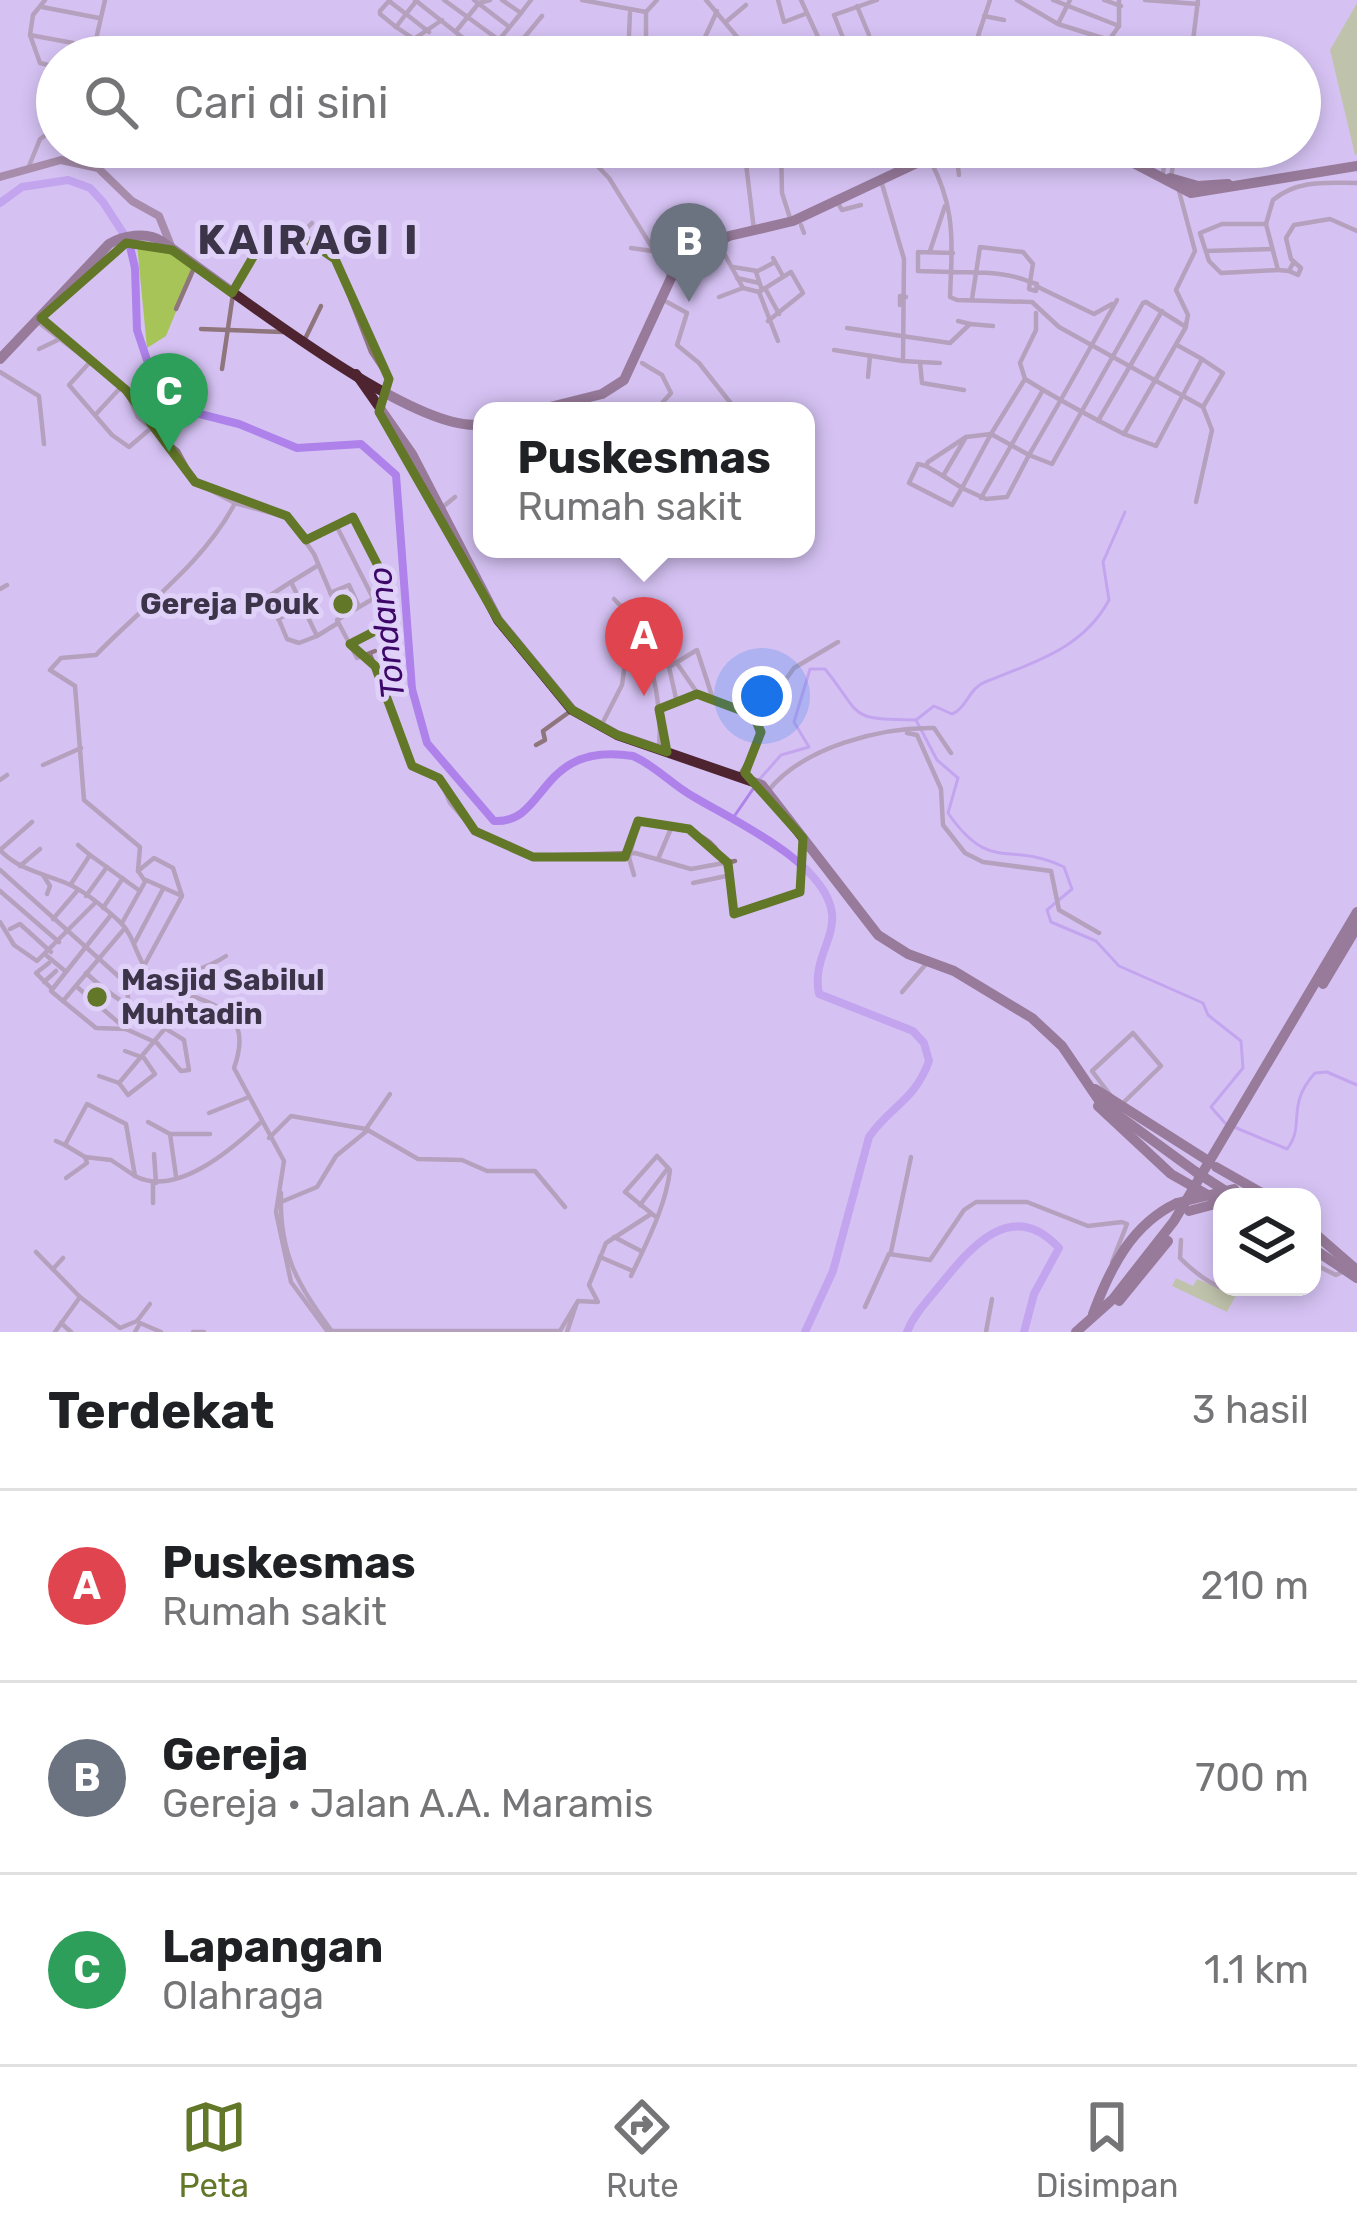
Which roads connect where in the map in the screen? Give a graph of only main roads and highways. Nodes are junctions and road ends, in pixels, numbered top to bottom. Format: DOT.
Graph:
graph roads {
  1 [pos="1357,162"];
  2 [pos="36,165"];
  3 [pos="96,168"];
  4 [pos="910,168"];
  5 [pos="911,168"];
  6 [pos="1145,168"];
  7 [pos="1158,168"];
  8 [pos="0,177"];
  9 [pos="1171,181"];
  10 [pos="835,205"];
  11 [pos="799,226"];
  12 [pos="171,251"];
  13 [pos="3,352"];
  14 [pos="381,394"];
  15 [pos="570,402"];
  16 [pos="589,402"];
  17 [pos="473,429"];
  18 [pos="1357,912"];
  19 [pos="1357,927"];
  20 [pos="1276,1053"];
  21 [pos="1084,1078"];
  22 [pos="1213,1164"];
  23 [pos="1171,1174"];
  24 [pos="1227,1188"];
  25 [pos="1254,1188"];
  26 [pos="1197,1190"];
  27 [pos="1213,1198"];
  28 [pos="1213,1199"];
  29 [pos="1213,1204"];
  30 [pos="1182,1208"];
  31 [pos="1321,1241"];
  32 [pos="1321,1257"];
  33 [pos="1352,1274"];
  34 [pos="1092,1317"];
  35 [pos="1076,1332"];
  36 [pos="1086,1332"];
  1 -- 9 [label="highway"];
  1 -- 9 [label="highway"];
  2 -- 8 [label="main road"];
  3 -- 12 [label="main road"];
  4 -- 10 [label="highway"];
  5 -- 10 [label="highway"];
  6 -- 9 [label="highway"];
  7 -- 9 [label="highway"];
  10 -- 11 [label="highway"];
  11 -- 15 [label="highway"];
  11 -- 16 [label="highway"];
  12 -- 13 [label="highway"];
  12 -- 14 [label="highway"];
  14 -- 17 [label="highway"];
  14 -- 21 [label="highway"];
  18 -- 20 [label="highway"];
  19 -- 20 [label="highway"];
  20 -- 22 [label="highway"];
  21 -- 22 [label="highway"];
  21 -- 23 [label="highway"];
  21 -- 24 [label="highway, bridge"];
  22 -- 25 [label="highway"];
  22 -- 26 [label="highway"];
  23 -- 26 [label="highway"];
  23 -- 30 [label="highway"];
  26 -- 27 [label="highway"];
  26 -- 30 [label="highway"];
  28 -- 30 [label="highway, bridge"];
  29 -- 30 [label="highway"];
  30 -- 34 [label="highway"];
  30 -- 34 [label="highway"];
  30 -- 36 [label="highway"];
  31 -- 33 [label="highway"];
  32 -- 33 [label="highway"];
  34 -- 35 [label="highway"];
}
